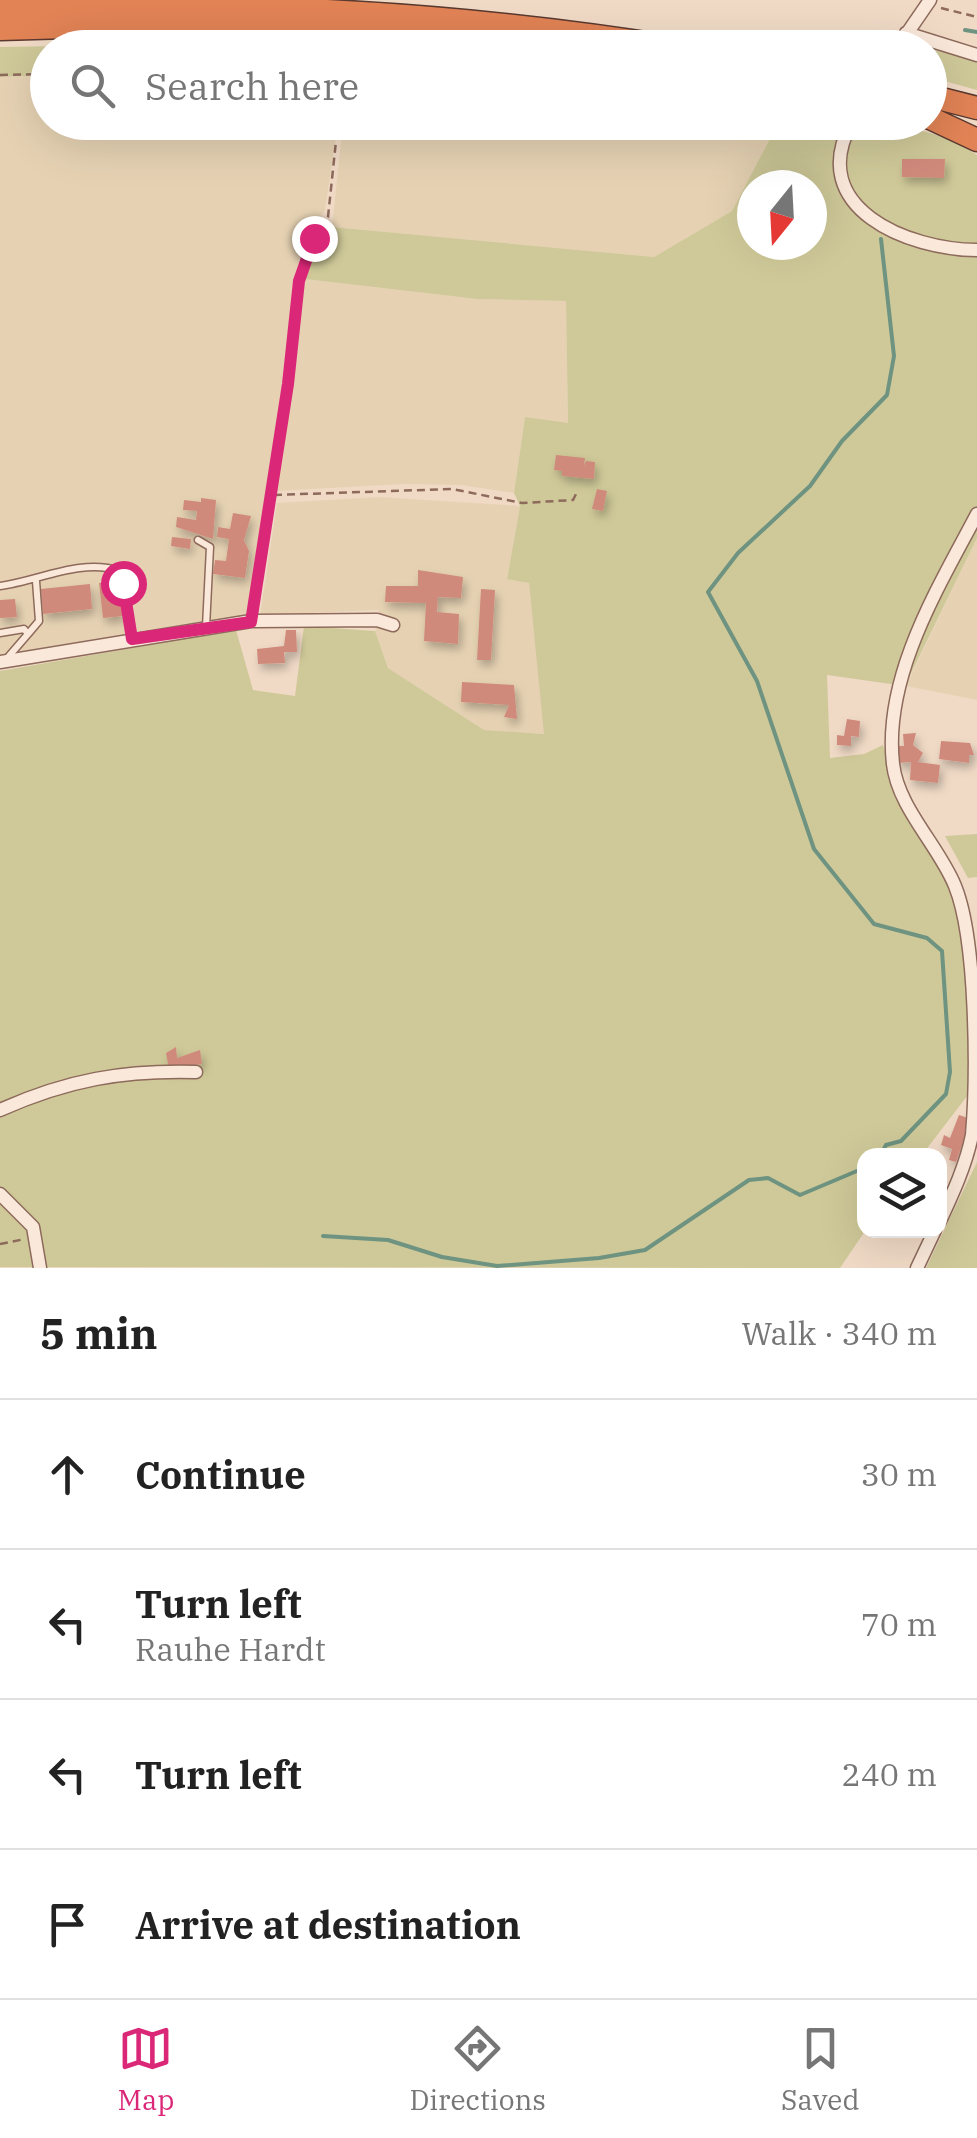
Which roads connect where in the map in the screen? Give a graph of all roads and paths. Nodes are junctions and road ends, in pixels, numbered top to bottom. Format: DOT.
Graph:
graph roads {
  1 [pos="927,2"];
  2 [pos="503,7"];
  3 [pos="0,10"];
  4 [pos="977,17"];
  5 [pos="438,18"];
  6 [pos="0,29"];
  7 [pos="310,30"];
  8 [pos="534,30"];
  9 [pos="909,30"];
  10 [pos="947,46"];
  11 [pos="977,55"];
  12 [pos="30,74"];
  13 [pos="0,75"];
  14 [pos="947,100"];
  15 [pos="977,108"];
  16 [pos="947,121"];
  17 [pos="947,126"];
  18 [pos="977,127"];
  19 [pos="336,140"];
  20 [pos="848,140"];
  21 [pos="977,140"];
  22 [pos="977,250"];
  23 [pos="577,492"];
  24 [pos="272,495"];
  25 [pos="977,514"];
  26 [pos="198,540"];
  27 [pos="36,581"];
  28 [pos="0,586"];
  29 [pos="251,622"];
  30 [pos="393,625"];
  31 [pos="206,628"];
  32 [pos="0,633"];
  33 [pos="28,634"];
  34 [pos="132,639"];
  35 [pos="2,661"];
  36 [pos="196,1072"];
  37 [pos="0,1110"];
  38 [pos="971,1165"];
  39 [pos="0,1194"];
  40 [pos="947,1208"];
  41 [pos="36,1234"];
  42 [pos="931,1238"];
  43 [pos="0,1244"];
  44 [pos="40,1268"];
  45 [pos="917,1268"];
  1 -- 4 [label="path"];
  1 -- 9 [label="street"];
  2 -- 5 [label="highway"];
  3 -- 5 [label="highway"];
  5 -- 8 [label="highway"];
  6 -- 7 [label="highway"];
  10 -- 11 [label="street"];
  12 -- 13 [label="path"];
  14 -- 15 [label="highway"];
  16 -- 18 [label="highway"];
  17 -- 21 [label="highway"];
  19 -- 24 [label="path"];
  20 -- 22 [label="street"];
  23 -- 24 [label="path"];
  24 -- 29 [label="path"];
  25 -- 38 [label="street"];
  26 -- 31 [label="lane"];
  27 -- 28 [label="lane"];
  27 -- 33 [label="lane"];
  27 -- 34 [label="lane"];
  29 -- 30 [label="street"];
  29 -- 31 [label="street"];
  31 -- 34 [label="street"];
  32 -- 33 [label="lane"];
  33 -- 35 [label="lane"];
  34 -- 35 [label="street"];
  36 -- 37 [label="street"];
  38 -- 40 [label="street"];
  39 -- 41 [label="street"];
  41 -- 43 [label="path"];
  41 -- 44 [label="street"];
  42 -- 45 [label="street"];
}
